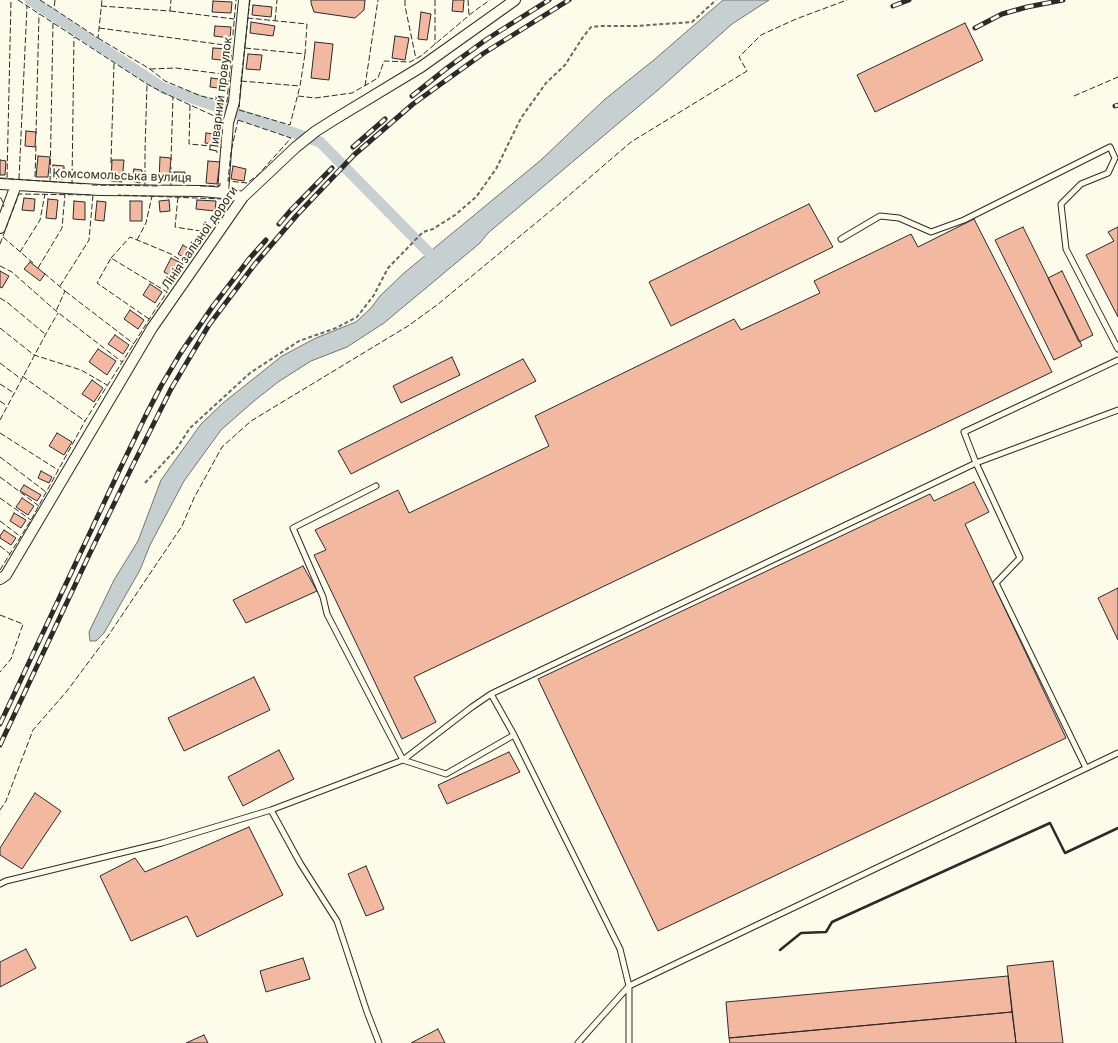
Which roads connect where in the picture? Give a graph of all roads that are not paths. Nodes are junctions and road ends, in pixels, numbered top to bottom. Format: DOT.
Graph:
graph roads {
  1 [pos="244,0"];
  2 [pos="516,0"];
  3 [pos="0,184"];
  4 [pos="16,185"];
  5 [pos="223,193"];
  6 [pos="242,197"];
  7 [pos="0,228"];
  8 [pos="841,239"];
  9 [pos="1118,349"];
  10 [pos="1118,360"];
  11 [pos="1118,410"];
  12 [pos="976,463"];
  13 [pos="376,486"];
  14 [pos="0,579"];
  15 [pos="492,694"];
  16 [pos="514,735"];
  17 [pos="1118,753"];
  18 [pos="403,760"];
  19 [pos="1086,768"];
  20 [pos="271,810"];
  21 [pos="0,884"];
  22 [pos="629,986"];
  23 [pos="379,1043"];
  24 [pos="578,1043"];
  25 [pos="629,1043"];
  1 -- 5 [label="street, Ливарний провулок"];
  2 -- 6 [label="street, Лінія залізної дороги"];
  3 -- 4 [label="street, Комсомольська вулиця"];
  4 -- 5 [label="street, Комсомольська вулиця"];
  4 -- 7 [label="street"];
  5 -- 6 [label="street, Комсомольська вулиця"];
  6 -- 14 [label="street, Лінія залізної дороги"];
  8 -- 9 [label="lane"];
  10 -- 12 [label="lane"];
  11 -- 12 [label="lane"];
  12 -- 15 [label="lane"];
  12 -- 19 [label="lane"];
  13 -- 18 [label="lane"];
  15 -- 16 [label="lane"];
  15 -- 18 [label="lane"];
  16 -- 18 [label="lane"];
  16 -- 22 [label="lane"];
  17 -- 19 [label="lane"];
  18 -- 20 [label="lane"];
  19 -- 22 [label="lane"];
  20 -- 21 [label="lane"];
  20 -- 23 [label="lane"];
  22 -- 24 [label="lane"];
  22 -- 25 [label="lane"];
}
